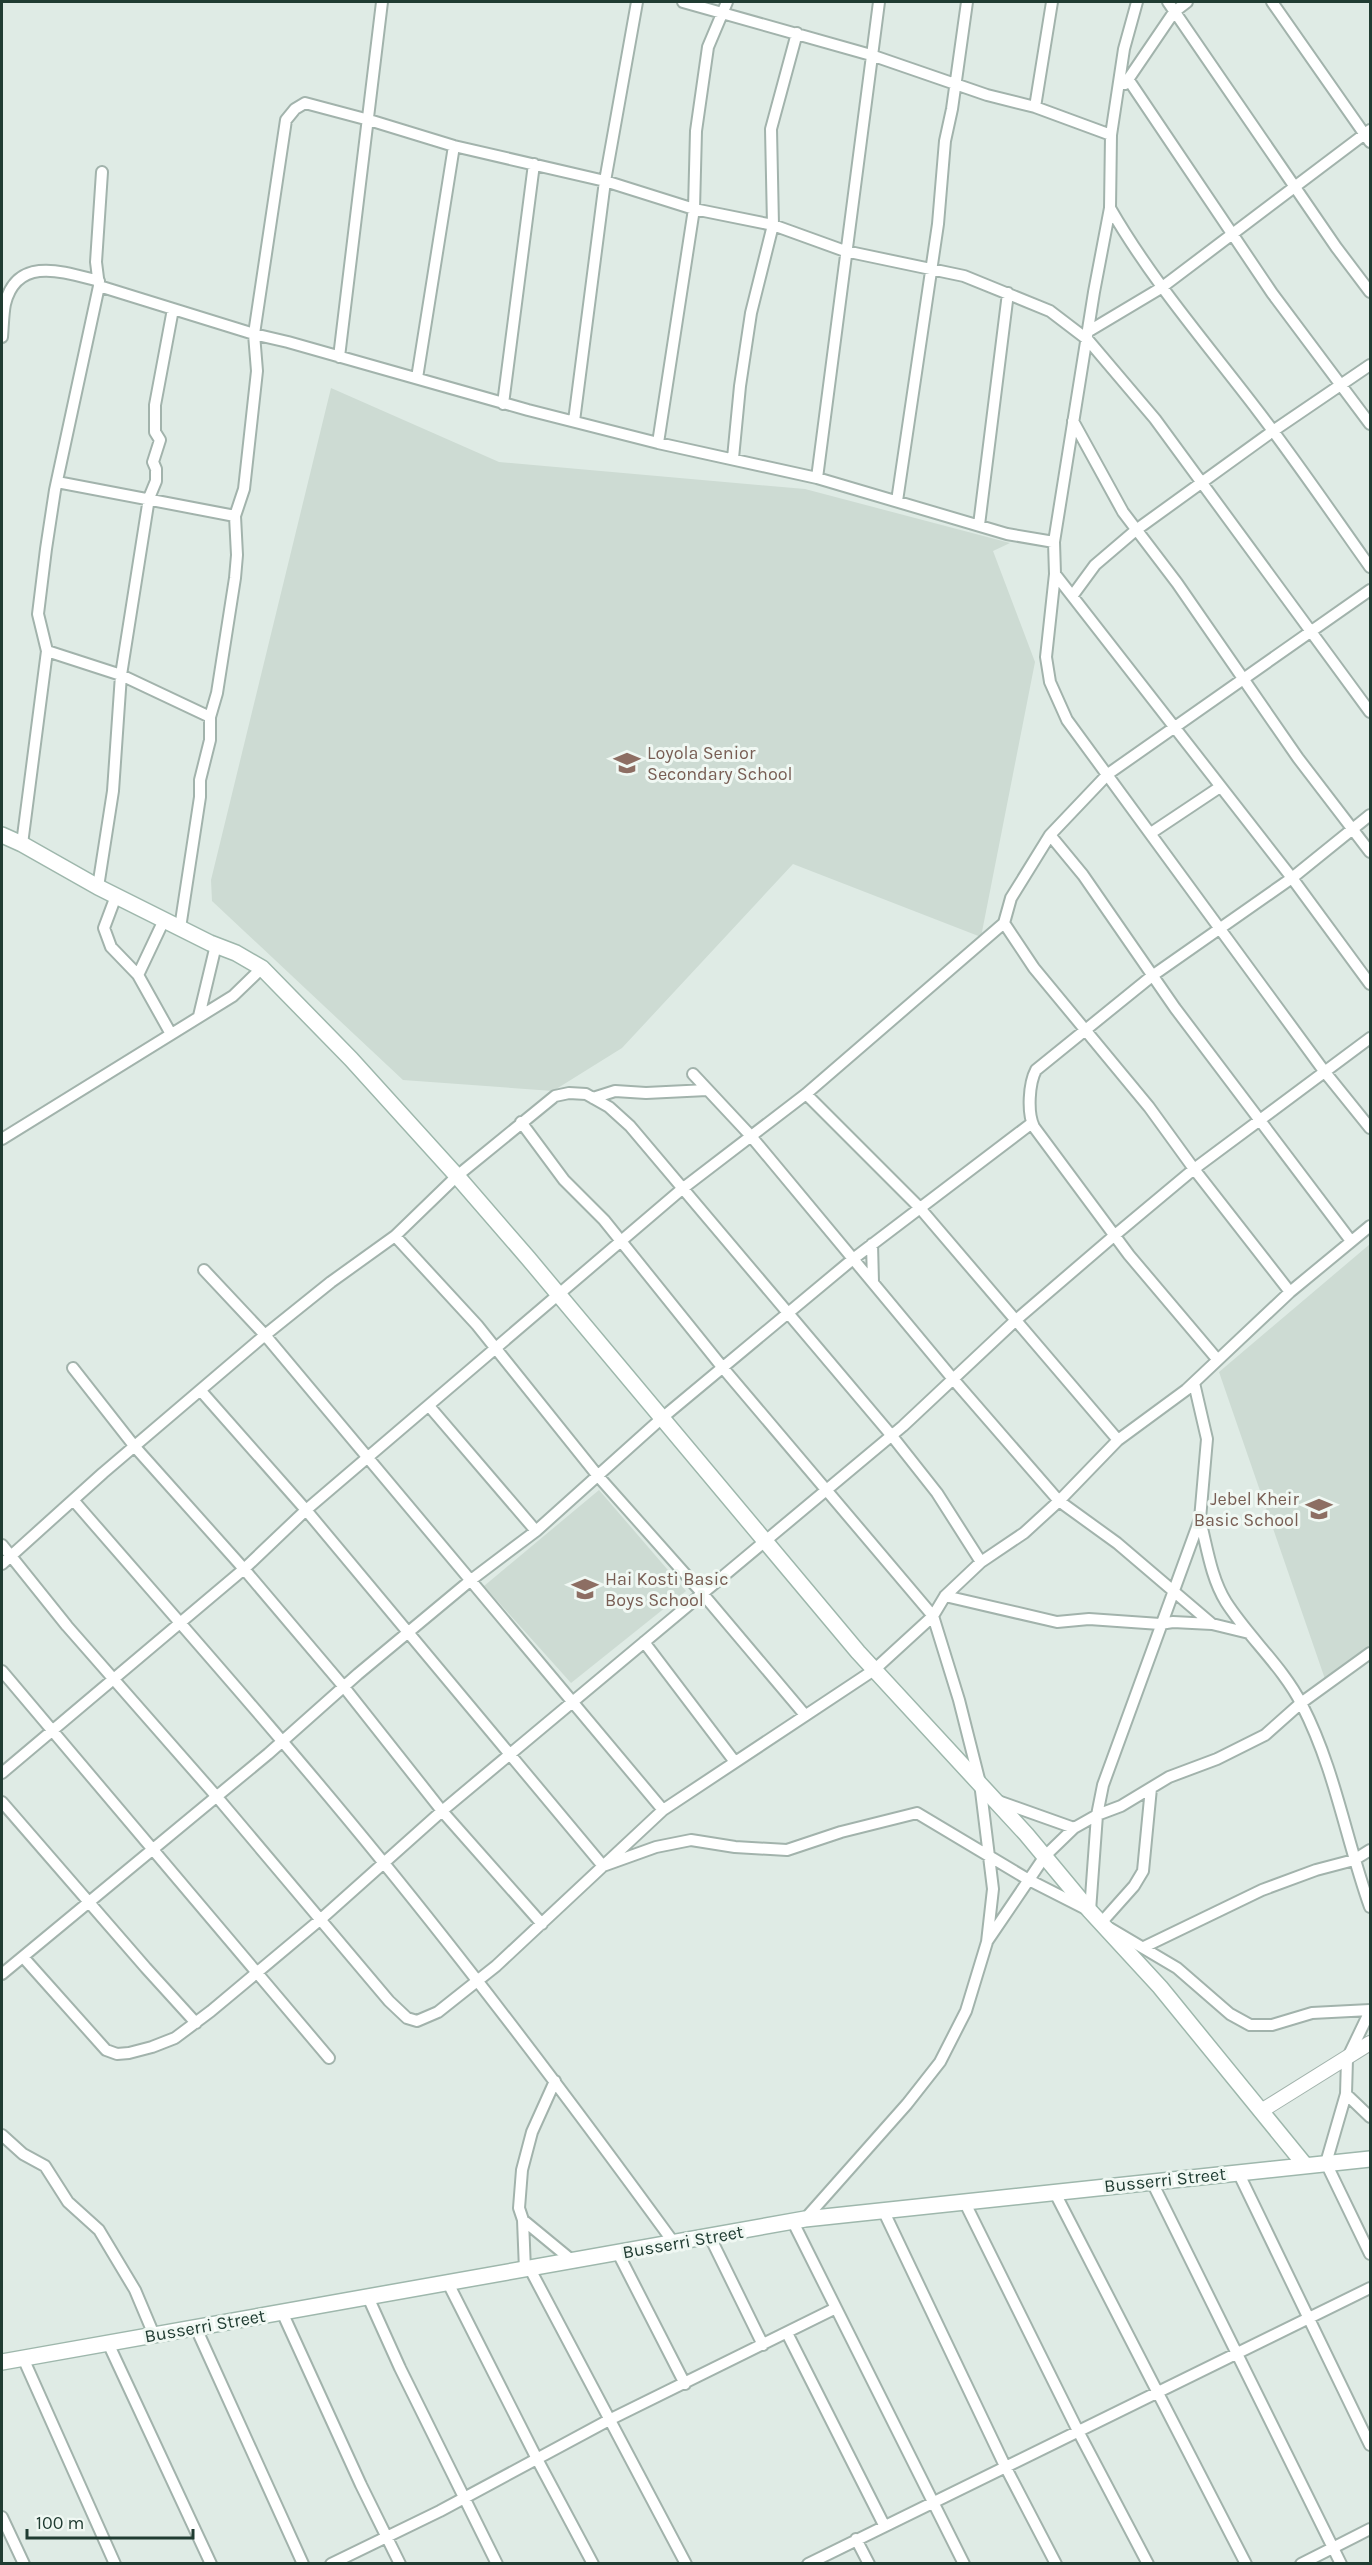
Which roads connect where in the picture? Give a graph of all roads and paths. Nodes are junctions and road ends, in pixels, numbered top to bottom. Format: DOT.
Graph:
graph roads {
  1 [pos="382,2"];
  2 [pos="637,2"];
  3 [pos="684,2"];
  4 [pos="726,2"];
  5 [pos="879,2"];
  6 [pos="967,2"];
  7 [pos="1052,2"];
  8 [pos="1137,2"];
  9 [pos="1168,2"];
  10 [pos="1187,2"];
  11 [pos="1272,2"];
  12 [pos="1174,12"];
  13 [pos="722,13"];
  14 [pos="797,33"];
  15 [pos="871,55"];
  16 [pos="1128,79"];
  17 [pos="956,84"];
  18 [pos="1118,94"];
  19 [pos="1035,107"];
  20 [pos="369,120"];
  21 [pos="1111,135"];
  22 [pos="1369,135"];
  23 [pos="454,146"];
  24 [pos="534,164"];
  25 [pos="102,172"];
  26 [pos="605,181"];
  27 [pos="1294,187"];
  28 [pos="694,208"];
  29 [pos="1110,208"];
  30 [pos="773,225"];
  31 [pos="1234,235"];
  32 [pos="845,251"];
  33 [pos="930,268"];
  34 [pos="99,284"];
  35 [pos="1161,288"];
  36 [pos="1371,292"];
  37 [pos="1008,293"];
  38 [pos="172,309"];
  39 [pos="254,334"];
  40 [pos="1089,335"];
  41 [pos="2,336"];
  42 [pos="339,357"];
  43 [pos="1371,365"];
  44 [pos="417,378"];
  45 [pos="1341,384"];
  46 [pos="503,404"];
  47 [pos="1073,420"];
  48 [pos="574,421"];
  49 [pos="1371,424"];
  50 [pos="1273,431"];
  51 [pos="658,443"];
  52 [pos="733,458"];
  53 [pos="817,478"];
  54 [pos="57,482"];
  55 [pos="1202,483"];
  56 [pos="149,498"];
  57 [pos="897,501"];
  58 [pos="235,516"];
  59 [pos="979,525"];
  60 [pos="1136,530"];
  61 [pos="1054,542"];
  62 [pos="1371,567"];
  63 [pos="1055,574"];
  64 [pos="1371,590"];
  65 [pos="1073,595"];
  66 [pos="1312,633"];
  67 [pos="47,651"];
  68 [pos="121,675"];
  69 [pos="1242,680"];
  70 [pos="1371,712"];
  71 [pos="210,717"];
  72 [pos="1176,728"];
  73 [pos="1108,774"];
  74 [pos="1220,787"];
  75 [pos="1371,815"];
  76 [pos="1353,828"];
  77 [pos="1150,833"];
  78 [pos="2,835"];
  79 [pos="1050,835"];
  80 [pos="22,844"];
  81 [pos="1371,852"];
  82 [pos="1292,878"];
  83 [pos="98,887"];
  84 [pos="116,896"];
  85 [pos="164,920"];
  86 [pos="1004,923"];
  87 [pos="180,928"];
  88 [pos="1220,929"];
  89 [pos="216,945"];
  90 [pos="262,968"];
  91 [pos="138,975"];
  92 [pos="1152,976"];
  93 [pos="1371,984"];
  94 [pos="199,1016"];
  95 [pos="1085,1030"];
  96 [pos="171,1034"];
  97 [pos="1371,1038"];
  98 [pos="1324,1071"];
  99 [pos="693,1074"];
  100 [pos="707,1090"];
  101 [pos="806,1094"];
  102 [pos="594,1098"];
  103 [pos="1260,1121"];
  104 [pos="521,1122"];
  105 [pos="1032,1123"];
  106 [pos="1371,1128"];
  107 [pos="750,1135"];
  108 [pos="2,1139"];
  109 [pos="1194,1169"];
  110 [pos="458,1176"];
  111 [pos="682,1189"];
  112 [pos="919,1207"];
  113 [pos="1371,1226"];
  114 [pos="1114,1235"];
  115 [pos="394,1236"];
  116 [pos="1351,1241"];
  117 [pos="622,1243"];
  118 [pos="872,1244"];
  119 [pos="853,1259"];
  120 [pos="204,1270"];
  121 [pos="873,1282"];
  122 [pos="1290,1292"];
  123 [pos="560,1296"];
  124 [pos="788,1312"];
  125 [pos="1016,1320"];
  126 [pos="266,1335"];
  127 [pos="498,1349"];
  128 [pos="1217,1359"];
  129 [pos="73,1368"];
  130 [pos="723,1368"];
  131 [pos="953,1379"];
  132 [pos="1194,1383"];
  133 [pos="201,1391"];
  134 [pos="429,1406"];
  135 [pos="662,1418"];
  136 [pos="892,1436"];
  137 [pos="1118,1440"];
  138 [pos="135,1448"];
  139 [pos="367,1458"];
  140 [pos="598,1476"];
  141 [pos="827,1490"];
  142 [pos="74,1501"];
  143 [pos="1059,1501"];
  144 [pos="306,1510"];
  145 [pos="1200,1519"];
  146 [pos="536,1531"];
  147 [pos="765,1541"];
  148 [pos="2,1545"];
  149 [pos="11,1556"];
  150 [pos="981,1562"];
  151 [pos="2,1564"];
  152 [pos="244,1569"];
  153 [pos="471,1580"];
  154 [pos="1173,1592"];
  155 [pos="702,1593"];
  156 [pos="945,1596"];
  157 [pos="933,1616"];
  158 [pos="180,1623"];
  159 [pos="1160,1624"];
  160 [pos="1212,1624"];
  161 [pos="408,1633"];
  162 [pos="1249,1633"];
  163 [pos="644,1642"];
  164 [pos="1371,1653"];
  165 [pos="874,1670"];
  166 [pos="2,1671"];
  167 [pos="114,1679"];
  168 [pos="344,1687"];
  169 [pos="571,1703"];
  170 [pos="1302,1703"];
  171 [pos="805,1715"];
  172 [pos="53,1732"];
  173 [pos="283,1741"];
  174 [pos="509,1755"];
  175 [pos="735,1762"];
  176 [pos="2,1773"];
  177 [pos="980,1783"];
  178 [pos="1151,1788"];
  179 [pos="217,1797"];
  180 [pos="995,1800"];
  181 [pos="2,1802"];
  182 [pos="663,1810"];
  183 [pos="442,1811"];
  184 [pos="1096,1815"];
  185 [pos="1074,1828"];
  186 [pos="153,1850"];
  187 [pos="1371,1850"];
  188 [pos="988,1856"];
  189 [pos="1045,1856"];
  190 [pos="1354,1860"];
  191 [pos="384,1862"];
  192 [pos="603,1866"];
  193 [pos="1029,1880"];
  194 [pos="88,1903"];
  195 [pos="1371,1907"];
  196 [pos="1090,1911"];
  197 [pos="321,1919"];
  198 [pos="1101,1923"];
  199 [pos="542,1924"];
  200 [pos="987,1942"];
  201 [pos="1144,1947"];
  202 [pos="23,1957"];
  203 [pos="256,1972"];
  204 [pos="2,1974"];
  205 [pos="477,1981"];
  206 [pos="1371,2010"];
  207 [pos="196,2023"];
  208 [pos="1371,2043"];
  209 [pos="329,2058"];
  210 [pos="1347,2059"];
  211 [pos="555,2081"];
  212 [pos="1346,2094"];
  213 [pos="1261,2111"];
  214 [pos="1371,2117"];
  215 [pos="2,2135"];
  216 [pos="1371,2159"];
  217 [pos="1326,2163"];
  218 [pos="1305,2165"];
  219 [pos="1238,2172"];
  220 [pos="1152,2182"];
  221 [pos="1055,2193"];
  222 [pos="965,2203"];
  223 [pos="884,2212"];
  224 [pos="523,2220"];
  225 [pos="799,2221"];
  226 [pos="710,2237"];
  227 [pos="674,2243"];
  228 [pos="618,2253"];
  229 [pos="1371,2254"];
  230 [pos="574,2262"];
  231 [pos="528,2269"];
  232 [pos="448,2283"];
  233 [pos="1371,2288"];
  234 [pos="368,2297"];
  235 [pos="836,2308"];
  236 [pos="282,2312"];
  237 [pos="1310,2319"];
  238 [pos="196,2328"];
  239 [pos="787,2333"];
  240 [pos="154,2335"];
  241 [pos="108,2343"];
  242 [pos="763,2345"];
  243 [pos="1238,2355"];
  244 [pos="24,2358"];
  245 [pos="2,2362"];
  246 [pos="685,2384"];
  247 [pos="1158,2393"];
  248 [pos="609,2420"];
  249 [pos="1078,2431"];
  250 [pos="1371,2445"];
  251 [pos="537,2459"];
  252 [pos="1005,2466"];
  253 [pos="464,2498"];
  254 [pos="933,2501"];
  255 [pos="2,2517"];
  256 [pos="884,2526"];
  257 [pos="1371,2529"];
  258 [pos="386,2536"];
  259 [pos="856,2539"];
  260 [pos="1333,2547"];
  261 [pos="24,2564"];
  262 [pos="115,2564"];
  263 [pos="211,2564"];
  264 [pos="303,2564"];
  265 [pos="331,2564"];
  266 [pos="400,2564"];
  267 [pos="496,2564"];
  268 [pos="592,2564"];
  269 [pos="686,2564"];
  270 [pos="808,2564"];
  271 [pos="869,2564"];
  272 [pos="964,2564"];
  273 [pos="1056,2564"];
  274 [pos="1148,2564"];
  275 [pos="1246,2564"];
  276 [pos="1301,2564"];
  277 [pos="1341,2564"];
  1 -- 20 [label="street"];
  2 -- 26 [label="street"];
  3 -- 13 [label="street"];
  4 -- 13 [label="street"];
  5 -- 15 [label="street"];
  6 -- 17 [label="street"];
  7 -- 19 [label="street"];
  8 -- 18 [label="street"];
  9 -- 12 [label="street"];
  10 -- 12 [label="street"];
  11 -- 22 [label="street"];
  12 -- 16 [label="street"];
  12 -- 27 [label="street"];
  13 -- 14 [label="street"];
  13 -- 28 [label="street"];
  14 -- 15 [label="street"];
  14 -- 30 [label="street"];
  15 -- 17 [label="street"];
  15 -- 32 [label="street"];
  16 -- 18 [label="street"];
  16 -- 31 [label="street"];
  17 -- 19 [label="street"];
  17 -- 33 [label="street"];
  18 -- 21 [label="street"];
  19 -- 21 [label="street"];
  20 -- 23 [label="street"];
  20 -- 39 [label="street"];
  20 -- 42 [label="street"];
  21 -- 29 [label="street"];
  22 -- 27 [label="street"];
  23 -- 24 [label="street"];
  23 -- 44 [label="street"];
  24 -- 26 [label="street"];
  24 -- 46 [label="street"];
  25 -- 34 [label="street"];
  26 -- 28 [label="street"];
  26 -- 48 [label="street"];
  27 -- 31 [label="street"];
  27 -- 36 [label="street"];
  28 -- 30 [label="street"];
  28 -- 51 [label="street"];
  29 -- 35 [label="street"];
  29 -- 40 [label="street"];
  30 -- 32 [label="street"];
  30 -- 52 [label="street"];
  31 -- 35 [label="street"];
  31 -- 45 [label="street"];
  32 -- 33 [label="street"];
  32 -- 53 [label="street"];
  33 -- 37 [label="street"];
  33 -- 57 [label="street"];
  34 -- 38 [label="street"];
  34 -- 41 [label="street"];
  34 -- 54 [label="street"];
  35 -- 40 [label="street"];
  35 -- 50 [label="street"];
  37 -- 40 [label="street"];
  37 -- 59 [label="street"];
  38 -- 39 [label="street"];
  38 -- 56 [label="street"];
  39 -- 42 [label="street"];
  39 -- 58 [label="street"];
  40 -- 47 [label="street"];
  40 -- 55 [label="street"];
  42 -- 44 [label="street"];
  43 -- 45 [label="street"];
  44 -- 46 [label="street"];
  45 -- 49 [label="street"];
  45 -- 50 [label="street"];
  46 -- 48 [label="street"];
  47 -- 60 [label="street"];
  47 -- 61 [label="street"];
  48 -- 51 [label="street"];
  50 -- 55 [label="street"];
  50 -- 62 [label="street"];
  51 -- 52 [label="street"];
  52 -- 53 [label="street"];
  53 -- 57 [label="street"];
  54 -- 56 [label="street"];
  54 -- 67 [label="street"];
  55 -- 60 [label="street"];
  55 -- 66 [label="street"];
  56 -- 58 [label="street"];
  56 -- 68 [label="street"];
  57 -- 59 [label="street"];
  58 -- 71 [label="street"];
  59 -- 61 [label="street"];
  60 -- 65 [label="street"];
  60 -- 69 [label="street"];
  61 -- 63 [label="street"];
  63 -- 65 [label="street"];
  63 -- 73 [label="street"];
  64 -- 66 [label="street"];
  65 -- 72 [label="street"];
  66 -- 69 [label="street"];
  66 -- 70 [label="street"];
  67 -- 68 [label="street"];
  67 -- 80 [label="street"];
  68 -- 71 [label="street"];
  68 -- 83 [label="street"];
  69 -- 72 [label="street"];
  69 -- 76 [label="street"];
  71 -- 87 [label="street"];
  72 -- 73 [label="street"];
  72 -- 74 [label="street"];
  73 -- 77 [label="street"];
  73 -- 79 [label="street"];
  74 -- 77 [label="street"];
  74 -- 82 [label="street"];
  75 -- 76 [label="street"];
  76 -- 81 [label="street"];
  76 -- 82 [label="street"];
  77 -- 88 [label="street"];
  78 -- 80 [label="main road"];
  79 -- 86 [label="street"];
  79 -- 92 [label="street"];
  80 -- 83 [label="main road"];
  82 -- 88 [label="street"];
  82 -- 93 [label="street"];
  83 -- 84 [label="main road"];
  84 -- 85 [label="main road"];
  84 -- 91 [label="street"];
  85 -- 87 [label="main road"];
  85 -- 91 [label="street"];
  86 -- 95 [label="street"];
  86 -- 101 [label="street"];
  87 -- 89 [label="main road"];
  88 -- 92 [label="street"];
  88 -- 98 [label="street"];
  89 -- 90 [label="main road"];
  89 -- 94 [label="street"];
  90 -- 94 [label="street"];
  90 -- 110 [label="main road"];
  91 -- 96 [label="street"];
  92 -- 95 [label="street"];
  92 -- 103 [label="street"];
  94 -- 96 [label="street"];
  95 -- 105 [label="street"];
  95 -- 109 [label="street"];
  96 -- 108 [label="street"];
  97 -- 98 [label="street"];
  98 -- 103 [label="street"];
  98 -- 106 [label="street"];
  99 -- 100 [label="street"];
  100 -- 102 [label="street"];
  100 -- 107 [label="street"];
  101 -- 107 [label="street"];
  101 -- 112 [label="street"];
  102 -- 104 [label="street"];
  102 -- 111 [label="street"];
  103 -- 109 [label="street"];
  103 -- 116 [label="street"];
  104 -- 110 [label="street"];
  104 -- 117 [label="street"];
  105 -- 112 [label="street"];
  105 -- 114 [label="street"];
  107 -- 111 [label="street"];
  107 -- 119 [label="street"];
  109 -- 114 [label="street"];
  109 -- 122 [label="street"];
  110 -- 115 [label="street"];
  110 -- 123 [label="main road"];
  111 -- 117 [label="street"];
  111 -- 124 [label="street"];
  112 -- 118 [label="street"];
  112 -- 125 [label="street"];
  113 -- 116 [label="street"];
  114 -- 125 [label="street"];
  114 -- 128 [label="street"];
  115 -- 126 [label="street"];
  115 -- 127 [label="street"];
  116 -- 122 [label="street"];
  117 -- 123 [label="street"];
  117 -- 130 [label="street"];
  118 -- 119 [label="street"];
  118 -- 121 [label="street"];
  119 -- 121 [label="street"];
  119 -- 124 [label="street"];
  120 -- 126 [label="street"];
  121 -- 131 [label="street"];
  122 -- 128 [label="street"];
  123 -- 127 [label="street"];
  123 -- 135 [label="main road"];
  124 -- 130 [label="street"];
  124 -- 136 [label="street"];
  125 -- 131 [label="street"];
  125 -- 137 [label="street"];
  126 -- 133 [label="street"];
  126 -- 139 [label="street"];
  127 -- 134 [label="street"];
  127 -- 140 [label="street"];
  128 -- 132 [label="street"];
  129 -- 138 [label="street"];
  130 -- 135 [label="street"];
  130 -- 141 [label="street"];
  131 -- 136 [label="street"];
  131 -- 143 [label="street"];
  132 -- 137 [label="street"];
  132 -- 145 [label="street"];
  133 -- 138 [label="street"];
  133 -- 144 [label="street"];
  134 -- 139 [label="street"];
  134 -- 146 [label="street"];
  135 -- 140 [label="street"];
  135 -- 147 [label="main road"];
  136 -- 141 [label="street"];
  136 -- 150 [label="street"];
  137 -- 143 [label="street"];
  138 -- 142 [label="street"];
  138 -- 152 [label="street"];
  139 -- 144 [label="street"];
  139 -- 153 [label="street"];
  140 -- 146 [label="street"];
  140 -- 155 [label="street"];
  141 -- 147 [label="street"];
  141 -- 157 [label="street"];
  142 -- 149 [label="street"];
  142 -- 158 [label="street"];
  143 -- 150 [label="street"];
  143 -- 154 [label="street"];
  144 -- 152 [label="street"];
  144 -- 161 [label="street"];
  145 -- 154 [label="street"];
  145 -- 162 [label="street"];
  146 -- 153 [label="street"];
  147 -- 155 [label="street"];
  147 -- 165 [label="main road"];
  148 -- 149 [label="street"];
  149 -- 151 [label="street"];
  149 -- 167 [label="street"];
  150 -- 156 [label="street"];
  152 -- 158 [label="street"];
  152 -- 168 [label="street"];
  153 -- 161 [label="street"];
  153 -- 169 [label="street"];
  154 -- 159 [label="street"];
  154 -- 160 [label="street"];
  155 -- 163 [label="street"];
  155 -- 171 [label="street"];
  156 -- 157 [label="street"];
  156 -- 159 [label="street"];
  157 -- 165 [label="street"];
  157 -- 177 [label="street"];
  158 -- 167 [label="street"];
  158 -- 173 [label="street"];
  159 -- 160 [label="street"];
  159 -- 184 [label="street"];
  160 -- 162 [label="street"];
  161 -- 168 [label="street"];
  161 -- 174 [label="street"];
  162 -- 170 [label="street"];
  163 -- 169 [label="street"];
  163 -- 175 [label="street"];
  164 -- 170 [label="street"];
  165 -- 171 [label="street"];
  165 -- 177 [label="main road"];
  166 -- 172 [label="street"];
  167 -- 172 [label="street"];
  167 -- 179 [label="street"];
  168 -- 173 [label="street"];
  168 -- 183 [label="street"];
  169 -- 174 [label="street"];
  169 -- 182 [label="street"];
  170 -- 178 [label="street"];
  170 -- 190 [label="street"];
  171 -- 175 [label="street"];
  172 -- 176 [label="street"];
  172 -- 186 [label="street"];
  173 -- 179 [label="street"];
  173 -- 191 [label="street"];
  174 -- 183 [label="street"];
  174 -- 192 [label="street"];
  175 -- 182 [label="street"];
  177 -- 180 [label="main road"];
  177 -- 188 [label="street"];
  178 -- 184 [label="street"];
  178 -- 198 [label="street"];
  179 -- 186 [label="street"];
  179 -- 197 [label="street"];
  180 -- 185 [label="street"];
  180 -- 189 [label="main road"];
  181 -- 194 [label="street"];
  182 -- 192 [label="street"];
  183 -- 191 [label="street"];
  183 -- 199 [label="street"];
  184 -- 185 [label="street"];
  184 -- 196 [label="street"];
  185 -- 189 [label="street"];
  186 -- 194 [label="street"];
  186 -- 203 [label="street"];
  187 -- 190 [label="street"];
  188 -- 192 [label="street"];
  188 -- 193 [label="street"];
  188 -- 200 [label="street"];
  189 -- 193 [label="street"];
  189 -- 196 [label="main road"];
  190 -- 195 [label="street"];
  190 -- 201 [label="street"];
  191 -- 197 [label="street"];
  191 -- 205 [label="street"];
  192 -- 199 [label="street"];
  193 -- 196 [label="street"];
  193 -- 200 [label="street"];
  194 -- 202 [label="street"];
  194 -- 207 [label="street"];
  196 -- 198 [label="main road"];
  197 -- 203 [label="street"];
  197 -- 205 [label="street"];
  198 -- 201 [label="street"];
  198 -- 213 [label="main road"];
  199 -- 205 [label="street"];
  200 -- 225 [label="street"];
  201 -- 206 [label="street"];
  202 -- 204 [label="street"];
  202 -- 207 [label="street"];
  203 -- 207 [label="street"];
  203 -- 209 [label="street"];
  205 -- 211 [label="street"];
  206 -- 210 [label="street"];
  208 -- 210 [label="street"];
  210 -- 212 [label="street"];
  210 -- 213 [label="street"];
  211 -- 224 [label="street"];
  211 -- 227 [label="street"];
  212 -- 214 [label="street"];
  212 -- 217 [label="street"];
  213 -- 218 [label="main road"];
  215 -- 240 [label="street"];
  216 -- 217 [label="main road, Busserri Street"];
  217 -- 218 [label="main road, Busserri Street"];
  217 -- 229 [label="street"];
  218 -- 219 [label="main road, Busserri Street"];
  219 -- 220 [label="main road, Busserri Street"];
  219 -- 237 [label="street"];
  220 -- 221 [label="main road, Busserri Street"];
  220 -- 243 [label="street"];
  221 -- 222 [label="main road, Busserri Street"];
  221 -- 247 [label="street"];
  222 -- 223 [label="main road, Busserri Street"];
  222 -- 249 [label="street"];
  223 -- 225 [label="main road, Busserri Street"];
  223 -- 252 [label="street"];
  224 -- 230 [label="street"];
  224 -- 231 [label="street"];
  225 -- 226 [label="main road, Busserri Street"];
  225 -- 235 [label="street"];
  226 -- 227 [label="main road, Busserri Street"];
  226 -- 242 [label="street"];
  227 -- 228 [label="main road, Busserri Street"];
  228 -- 230 [label="main road, Busserri Street"];
  228 -- 246 [label="street"];
  230 -- 231 [label="main road, Busserri Street"];
  231 -- 232 [label="main road, Busserri Street"];
  231 -- 248 [label="street"];
  232 -- 234 [label="main road, Busserri Street"];
  232 -- 251 [label="street"];
  233 -- 237 [label="street"];
  234 -- 236 [label="main road, Busserri Street"];
  234 -- 253 [label="street"];
  235 -- 239 [label="street"];
  235 -- 254 [label="street"];
  236 -- 238 [label="main road, Busserri Street"];
  236 -- 258 [label="street"];
  237 -- 243 [label="street"];
  237 -- 250 [label="street"];
  238 -- 240 [label="main road, Busserri Street"];
  238 -- 264 [label="street"];
  239 -- 242 [label="street"];
  239 -- 256 [label="street"];
  240 -- 241 [label="main road, Busserri Street"];
  241 -- 244 [label="main road, Busserri Street"];
  241 -- 263 [label="street"];
  242 -- 246 [label="street"];
  243 -- 247 [label="street"];
  243 -- 260 [label="street"];
  244 -- 245 [label="main road, Busserri Street"];
  244 -- 262 [label="street"];
  246 -- 248 [label="street"];
  247 -- 249 [label="street"];
  247 -- 275 [label="street"];
  248 -- 251 [label="street"];
  248 -- 269 [label="street"];
  249 -- 252 [label="street"];
  249 -- 274 [label="street"];
  251 -- 253 [label="street"];
  251 -- 268 [label="street"];
  252 -- 254 [label="street"];
  252 -- 273 [label="street"];
  253 -- 258 [label="street"];
  253 -- 267 [label="street"];
  254 -- 256 [label="street"];
  254 -- 272 [label="street"];
  255 -- 261 [label="street"];
  256 -- 259 [label="street"];
  257 -- 260 [label="street"];
  258 -- 265 [label="street"];
  258 -- 266 [label="street"];
  259 -- 270 [label="street"];
  259 -- 271 [label="street"];
  260 -- 276 [label="street"];
  260 -- 277 [label="street"];
}
